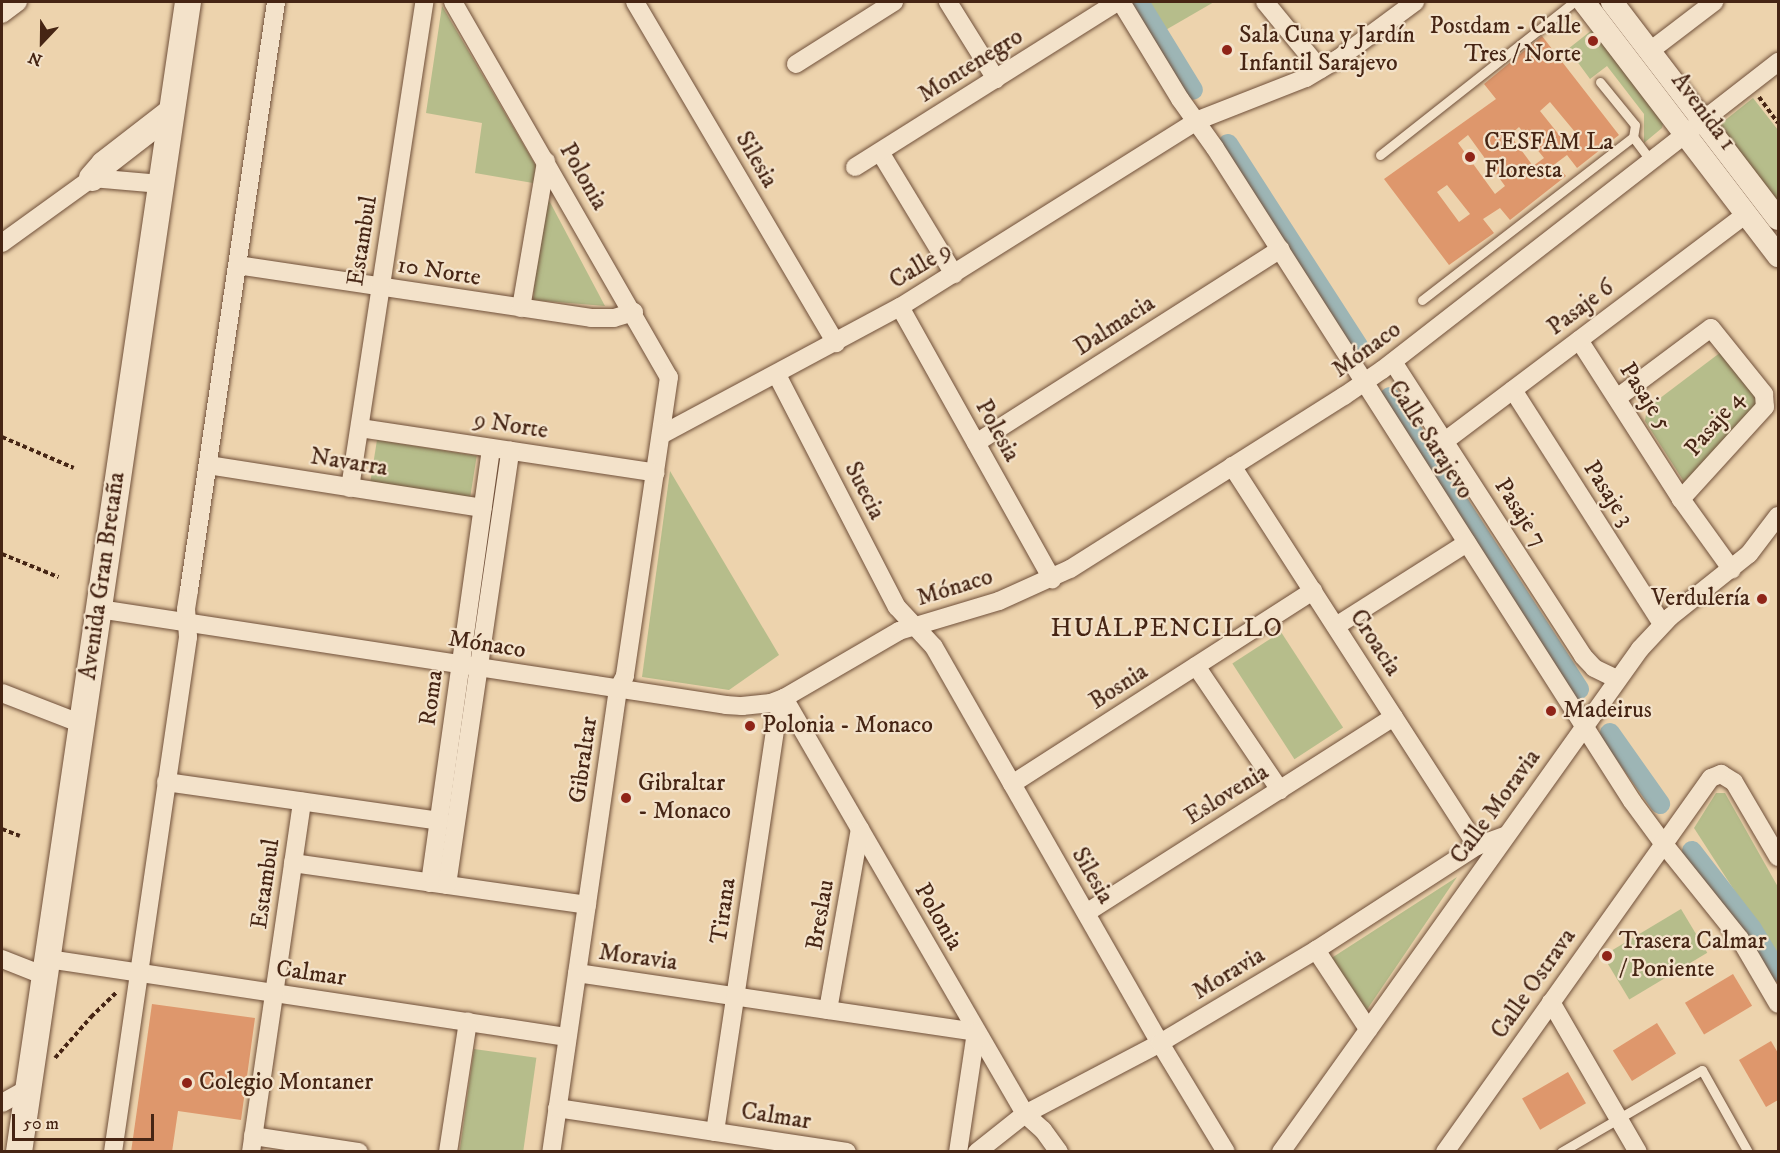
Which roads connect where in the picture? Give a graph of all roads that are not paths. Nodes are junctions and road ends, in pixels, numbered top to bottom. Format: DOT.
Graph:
graph roads {
  1 [pos="18,2"];
  2 [pos="188,2"];
  3 [pos="276,2"];
  4 [pos="424,2"];
  5 [pos="453,2"];
  6 [pos="635,2"];
  7 [pos="894,2"];
  8 [pos="948,2"];
  9 [pos="1119,2"];
  10 [pos="1265,2"];
  11 [pos="1415,2"];
  12 [pos="1574,2"];
  13 [pos="1584,2"];
  14 [pos="1612,2"];
  15 [pos="1714,2"];
  16 [pos="2,14"];
  17 [pos="1650,51"];
  18 [pos="1779,62"];
  19 [pos="796,64"];
  20 [pos="1320,69"];
  21 [pos="996,79"];
  22 [pos="1600,82"];
  23 [pos="171,112"];
  24 [pos="1196,121"];
  25 [pos="1694,127"];
  26 [pos="1633,137"];
  27 [pos="880,152"];
  28 [pos="1380,155"];
  29 [pos="546,161"];
  30 [pos="1651,161"];
  31 [pos="855,167"];
  32 [pos="92,178"];
  33 [pos="161,184"];
  34 [pos="1746,214"];
  35 [pos="1779,219"];
  36 [pos="2,243"];
  37 [pos="1280,249"];
  38 [pos="1779,256"];
  39 [pos="237,265"];
  40 [pos="954,274"];
  41 [pos="381,287"];
  42 [pos="1422,300"];
  43 [pos="900,307"];
  44 [pos="521,308"];
  45 [pos="634,312"];
  46 [pos="1579,340"];
  47 [pos="836,343"];
  48 [pos="1393,362"];
  49 [pos="777,375"];
  50 [pos="669,376"];
  51 [pos="1365,382"];
  52 [pos="1513,390"];
  53 [pos="1617,398"];
  54 [pos="360,428"];
  55 [pos="661,435"];
  56 [pos="1445,441"];
  57 [pos="976,443"];
  58 [pos="491,448"];
  59 [pos="510,450"];
  60 [pos="207,465"];
  61 [pos="1232,466"];
  62 [pos="656,473"];
  63 [pos="350,488"];
  64 [pos="503,499"];
  65 [pos="1682,499"];
  66 [pos="484,502"];
  67 [pos="1779,516"];
  68 [pos="1467,543"];
  69 [pos="1732,570"];
  70 [pos="1052,579"];
  71 [pos="1313,591"];
  72 [pos="99,609"];
  73 [pos="187,623"];
  74 [pos="1662,624"];
  75 [pos="915,626"];
  76 [pos="1335,626"];
  77 [pos="1196,666"];
  78 [pos="469,667"];
  79 [pos="1617,679"];
  80 [pos="618,689"];
  81 [pos="2,693"];
  82 [pos="784,698"];
  83 [pos="1394,717"];
  84 [pos="82,724"];
  85 [pos="1584,726"];
  86 [pos="166,782"];
  87 [pos="1012,784"];
  88 [pos="1280,790"];
  89 [pos="302,802"];
  90 [pos="439,821"];
  91 [pos="860,829"];
  92 [pos="1505,836"];
  93 [pos="1663,843"];
  94 [pos="1477,846"];
  95 [pos="1779,857"];
  96 [pos="293,863"];
  97 [pos="438,884"];
  98 [pos="586,905"];
  99 [pos="1086,913"];
  100 [pos="1316,950"];
  101 [pos="2,959"];
  102 [pos="46,968"];
  103 [pos="139,973"];
  104 [pos="577,973"];
  105 [pos="274,993"];
  106 [pos="735,996"];
  107 [pos="1551,1002"];
  108 [pos="1779,1004"];
  109 [pos="828,1010"];
  110 [pos="468,1022"];
  111 [pos="1368,1029"];
  112 [pos="976,1032"];
  113 [pos="567,1037"];
  114 [pos="1160,1043"];
  115 [pos="29,1088"];
  116 [pos="2,1103"];
  117 [pos="557,1108"];
  118 [pos="1024,1114"];
  119 [pos="1618,1117"];
  120 [pos="715,1132"];
  121 [pos="252,1144"];
  122 [pos="809,1149"];
  123 [pos="20,1152"];
  124 [pos="113,1152"];
  125 [pos="359,1152"];
  126 [pos="448,1152"];
  127 [pos="551,1152"];
  128 [pos="846,1152"];
  129 [pos="958,1152"];
  130 [pos="977,1152"];
  131 [pos="1059,1152"];
  132 [pos="1226,1152"];
  133 [pos="1281,1152"];
  134 [pos="1445,1152"];
  135 [pos="1561,1152"];
  136 [pos="1638,1152"];
  137 [pos="1748,1152"];
  1 -- 16 [label="street"];
  2 -- 23 [label="main road, Avenida Gran Bretaña"];
  3 -- 39 [label="street"];
  4 -- 41 [label="street, Estambul"];
  5 -- 29 [label="street, Polonia"];
  6 -- 47 [label="street, Silesia"];
  7 -- 19 [label="street"];
  8 -- 21 [label="street"];
  9 -- 21 [label="street, Montenegro"];
  9 -- 24 [label="street, Calle Sarajevo"];
  10 -- 20 [label="street"];
  11 -- 20 [label="street"];
  12 -- 28 [label="lane"];
  13 -- 25 [label="street, Avenida 1"];
  14 -- 17 [label="street, Avenida 1"];
  15 -- 17 [label="street"];
  17 -- 25 [label="street, Avenida 1"];
  18 -- 25 [label="street"];
  20 -- 24 [label="street, Calle 9"];
  21 -- 27 [label="street, Montenegro"];
  22 -- 26 [label="lane"];
  23 -- 32 [label="main road"];
  23 -- 33 [label="main road, Avenida Gran Bretaña"];
  24 -- 37 [label="street, Calle Sarajevo"];
  24 -- 40 [label="street, Calle 9"];
  25 -- 30 [label="street, Mónaco"];
  25 -- 34 [label="street, Avenida 1"];
  25 -- 35 [label="street, Avenida 1"];
  26 -- 30 [label="lane"];
  26 -- 42 [label="lane"];
  27 -- 31 [label="street, Montenegro"];
  27 -- 40 [label="street"];
  29 -- 44 [label="street"];
  29 -- 45 [label="street, Polonia"];
  30 -- 48 [label="street, Mónaco"];
  32 -- 33 [label="street"];
  32 -- 36 [label="street"];
  33 -- 72 [label="main road, Avenida Gran Bretaña"];
  34 -- 38 [label="street, Avenida 1"];
  34 -- 46 [label="street, Pasaje 6"];
  37 -- 51 [label="street, Calle Sarajevo"];
  37 -- 57 [label="street, Dalmacia"];
  39 -- 41 [label="street, 10 Norte"];
  39 -- 60 [label="street"];
  40 -- 43 [label="street, Calle 9"];
  41 -- 44 [label="street, 10 Norte"];
  41 -- 54 [label="street, Estambul"];
  43 -- 47 [label="street, Calle 9"];
  43 -- 57 [label="street, Polesia"];
  44 -- 45 [label="street, 10 Norte"];
  45 -- 50 [label="street, Polonia"];
  46 -- 52 [label="street, Pasaje 6"];
  46 -- 53 [label="street, Pasaje 5"];
  47 -- 49 [label="street, Calle 9"];
  48 -- 51 [label="street, Mónaco"];
  48 -- 56 [label="street, Pasaje 7"];
  49 -- 55 [label="street, Calle 9"];
  49 -- 75 [label="street, Suecia"];
  50 -- 55 [label="street, Gibraltar"];
  51 -- 61 [label="street, Mónaco"];
  51 -- 68 [label="street, Calle Sarajevo"];
  52 -- 56 [label="street, Pasaje 6"];
  52 -- 74 [label="street, Pasaje 3"];
  53 -- 65 [label="street, Pasaje 5"];
  53 -- 65 [label="street, Pasaje 4"];
  54 -- 58 [label="street, 9 Norte"];
  54 -- 63 [label="street, Estambul"];
  55 -- 62 [label="street, Gibraltar"];
  56 -- 79 [label="street, Pasaje 7"];
  57 -- 70 [label="street, Polesia"];
  58 -- 59 [label="street, 9 Norte"];
  58 -- 66 [label="street, Roma"];
  59 -- 62 [label="street, 9 Norte"];
  59 -- 64 [label="street, Roma"];
  60 -- 63 [label="street, Navarra"];
  60 -- 73 [label="street"];
  61 -- 70 [label="street, Mónaco"];
  61 -- 71 [label="street, Croacia"];
  62 -- 80 [label="street, Gibraltar"];
  63 -- 66 [label="street, Navarra"];
  64 -- 66 [label="street, Navarra"];
  64 -- 78 [label="street, Roma"];
  65 -- 69 [label="street, Pasaje 5"];
  66 -- 78 [label="street, Roma"];
  67 -- 69 [label="street, Calle Moravia"];
  68 -- 76 [label="street"];
  68 -- 85 [label="street, Calle Sarajevo"];
  69 -- 74 [label="street, Calle Moravia"];
  70 -- 75 [label="street, Mónaco"];
  71 -- 76 [label="street, Croacia"];
  71 -- 77 [label="street, Bosnia"];
  72 -- 73 [label="street, Mónaco"];
  72 -- 84 [label="main road, Avenida Gran Bretaña"];
  73 -- 78 [label="street, Mónaco"];
  73 -- 86 [label="street"];
  74 -- 79 [label="street, Calle Moravia"];
  75 -- 82 [label="street, Mónaco"];
  75 -- 87 [label="street, Silesia"];
  76 -- 83 [label="street, Croacia"];
  77 -- 87 [label="street, Bosnia"];
  77 -- 88 [label="street"];
  78 -- 80 [label="street, Mónaco"];
  78 -- 90 [label="street, Roma"];
  78 -- 97 [label="street, Roma"];
  79 -- 85 [label="street, Calle Moravia"];
  80 -- 82 [label="street, Mónaco"];
  80 -- 98 [label="street, Gibraltar"];
  81 -- 84 [label="street"];
  82 -- 91 [label="street, Polonia"];
  82 -- 106 [label="street, Tirana"];
  83 -- 88 [label="street, Eslovenia"];
  83 -- 94 [label="street, Croacia"];
  84 -- 102 [label="main road, Avenida Gran Bretaña"];
  85 -- 92 [label="street, Calle Moravia"];
  85 -- 93 [label="street, Calle Sarajevo"];
  86 -- 89 [label="street"];
  86 -- 103 [label="street"];
  87 -- 99 [label="street, Silesia"];
  88 -- 99 [label="street, Eslovenia"];
  89 -- 90 [label="street"];
  89 -- 96 [label="street, Estambul"];
  90 -- 97 [label="street, Roma"];
  91 -- 109 [label="street, Breslau"];
  91 -- 112 [label="street, Polonia"];
  92 -- 94 [label="street, Moravia"];
  92 -- 111 [label="street, Calle Moravia"];
  93 -- 95 [label="street"];
  93 -- 107 [label="street, Calle Ostrava"];
  93 -- 108 [label="street, Calle Sarajevo"];
  94 -- 100 [label="street, Moravia"];
  96 -- 97 [label="street, Moravia"];
  96 -- 105 [label="street, Estambul"];
  97 -- 98 [label="street, Moravia"];
  98 -- 104 [label="street, Gibraltar"];
  99 -- 114 [label="street, Silesia"];
  100 -- 111 [label="street"];
  100 -- 114 [label="street, Moravia"];
  101 -- 102 [label="street, Calmar"];
  102 -- 103 [label="street, Calmar"];
  102 -- 115 [label="main road, Avenida Gran Bretaña"];
  103 -- 105 [label="street, Calmar"];
  103 -- 124 [label="street"];
  104 -- 106 [label="street, Moravia"];
  104 -- 113 [label="street, Gibraltar"];
  105 -- 110 [label="street, Calmar"];
  105 -- 121 [label="street, Estambul"];
  106 -- 109 [label="street, Moravia"];
  106 -- 120 [label="street, Tirana"];
  107 -- 119 [label="street"];
  107 -- 134 [label="street, Calle Ostrava"];
  109 -- 112 [label="street, Moravia"];
  110 -- 113 [label="street, Calmar"];
  110 -- 126 [label="street"];
  111 -- 133 [label="street, Calle Moravia"];
  112 -- 118 [label="street, Polonia"];
  112 -- 129 [label="street"];
  113 -- 117 [label="street, Gibraltar"];
  114 -- 118 [label="street, Moravia"];
  114 -- 132 [label="street, Silesia"];
  115 -- 116 [label="street"];
  115 -- 123 [label="main road, Avenida Gran Bretaña"];
  117 -- 120 [label="street, Calmar"];
  117 -- 127 [label="street, Gibraltar"];
  118 -- 130 [label="street, Moravia"];
  118 -- 131 [label="street, Polonia"];
  119 -- 135 [label="lane"];
  119 -- 136 [label="street"];
  119 -- 137 [label="lane"];
  120 -- 122 [label="street, Calmar"];
  121 -- 125 [label="street"];
  122 -- 128 [label="street, Calmar"];
}
